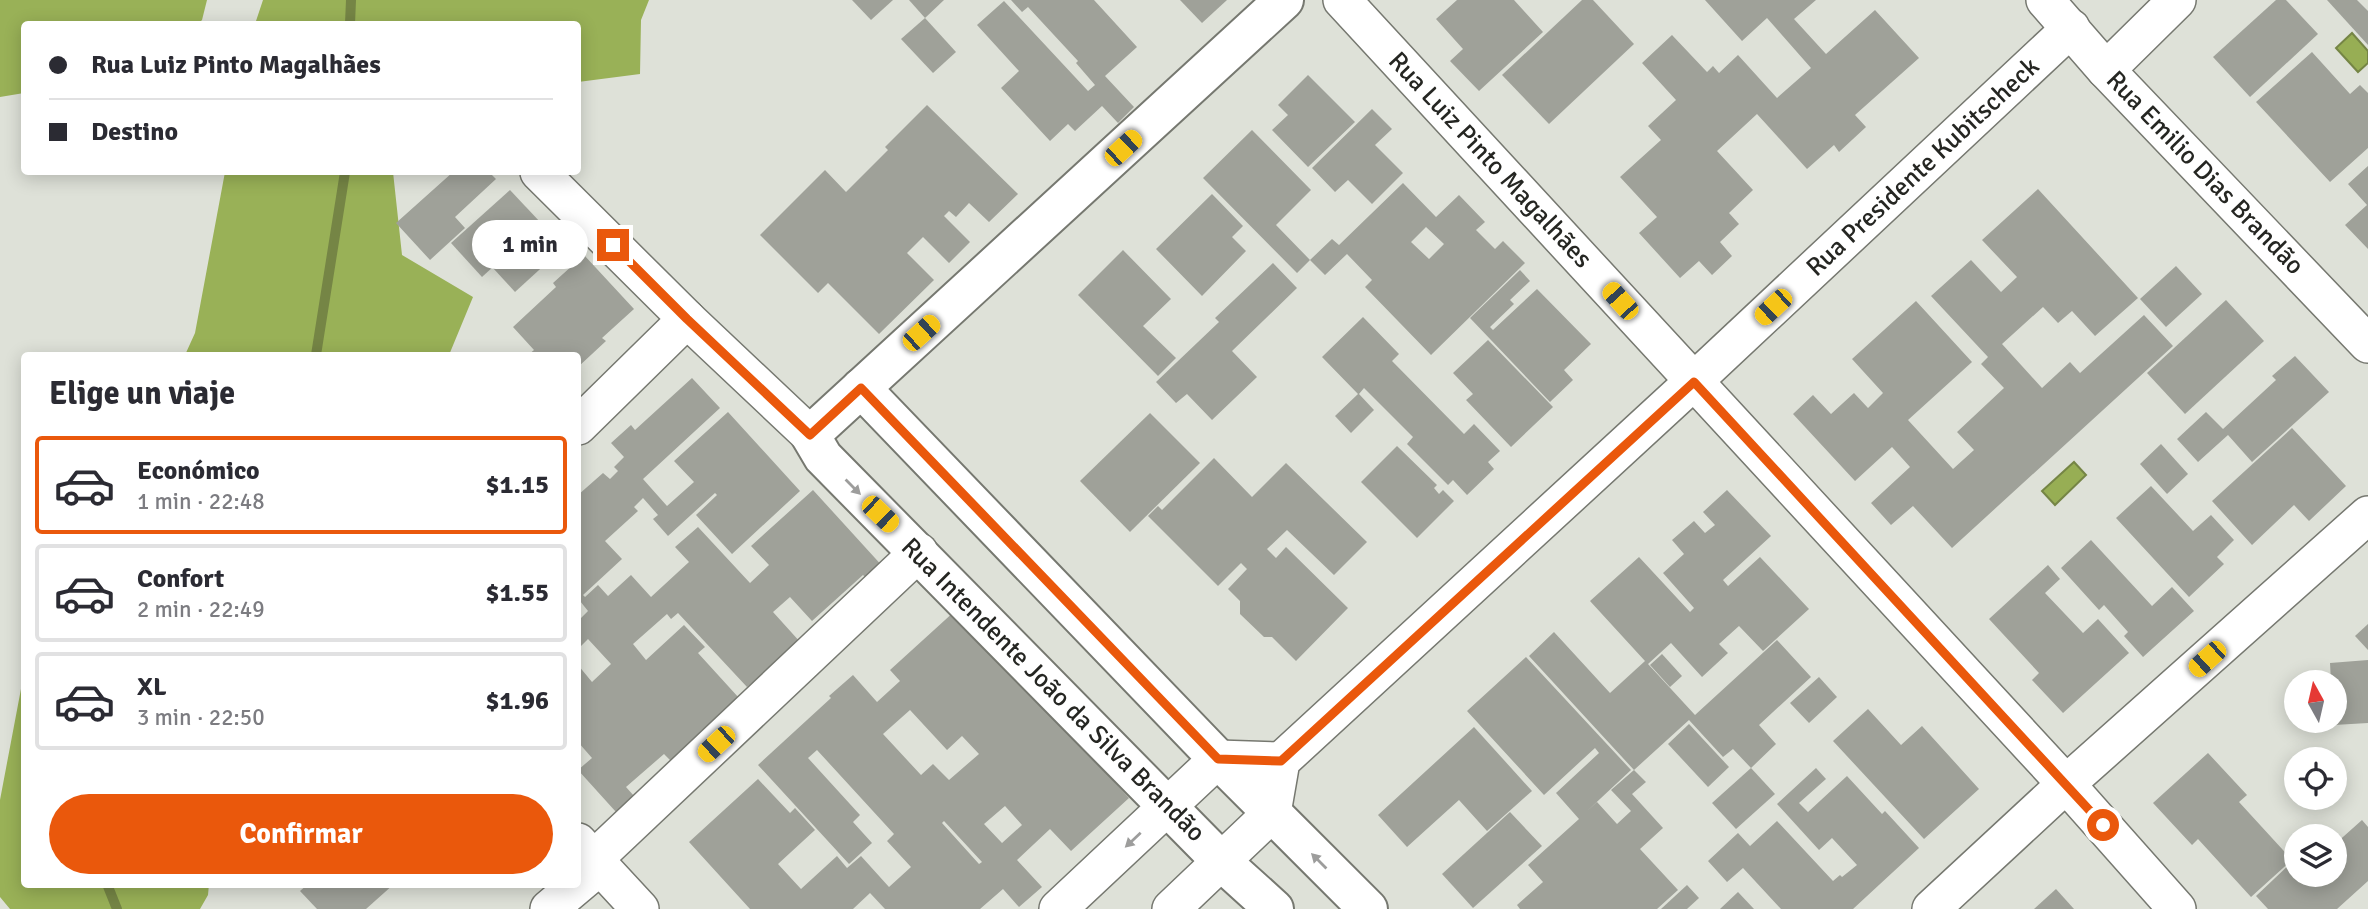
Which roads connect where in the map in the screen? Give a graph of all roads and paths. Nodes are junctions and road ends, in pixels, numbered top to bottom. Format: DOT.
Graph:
graph roads {
  1 [pos="1284,0"];
  2 [pos="1342,0"];
  3 [pos="2045,0"];
  4 [pos="2177,0"];
  5 [pos="2071,28"];
  6 [pos="2106,70"];
  7 [pos="542,175"];
  8 [pos="687,319"];
  9 [pos="2368,344"];
  10 [pos="1694,382"];
  11 [pos="861,388"];
  12 [pos="581,423"];
  13 [pos="810,435"];
  14 [pos="2368,515"];
  15 [pos="919,552"];
  16 [pos="1218,759"];
  17 [pos="1281,761"];
  18 [pos="2066,784"];
  19 [pos="1169,807"];
  20 [pos="1272,813"];
  21 [pos="591,855"];
  22 [pos="1222,862"];
  23 [pos="565,888"];
  24 [pos="549,909"];
  25 [pos="640,909"];
  26 [pos="1058,909"];
  27 [pos="1171,909"];
  28 [pos="1274,909"];
  29 [pos="1368,909"];
  30 [pos="1931,909"];
  31 [pos="2177,909"];
  1 -- 11 [label="street"];
  2 -- 10 [label="street, Rua Luiz Pinto Magalhães"];
  3 -- 5 [label="street, Rua Emilio Dias Brandão"];
  4 -- 6 [label="street"];
  5 -- 6 [label="street, Rua Emilio Dias Brandão"];
  5 -- 10 [label="street, Rua Presidente Kubitscheck"];
  6 -- 9 [label="street, Rua Emilio Dias Brandão"];
  7 -- 8 [label="street, Rua Intendente João da Silva Brandão"];
  8 -- 12 [label="street"];
  8 -- 13 [label="street, Rua Intendente João da Silva Brandão"];
  10 -- 17 [label="street, Rua Presidente Kubitscheck"];
  10 -- 18 [label="street, Rua Luiz Pinto Magalhães"];
  11 -- 13 [label="street"];
  11 -- 16 [label="street"];
  13 -- 15 [label="street, Rua Intendente João da Silva Brandão, one-way"];
  14 -- 18 [label="street"];
  15 -- 19 [label="street, Rua Intendente João da Silva Brandão"];
  15 -- 21 [label="street"];
  16 -- 17 [label="street"];
  16 -- 19 [label="street"];
  16 -- 20 [label="street"];
  17 -- 20 [label="street"];
  18 -- 30 [label="street"];
  18 -- 31 [label="street, Rua Luiz Pinto Magalhães"];
  19 -- 22 [label="street, Rua Intendente João da Silva Brandão"];
  19 -- 26 [label="street, one-way"];
  20 -- 22 [label="street"];
  29 -- 20 [label="street, one-way"];
  21 -- 25 [label="street"];
  22 -- 27 [label="street"];
  22 -- 28 [label="street, Rua Intendente João da Silva Brandão"];
  23 -- 24 [label="street"];
}
